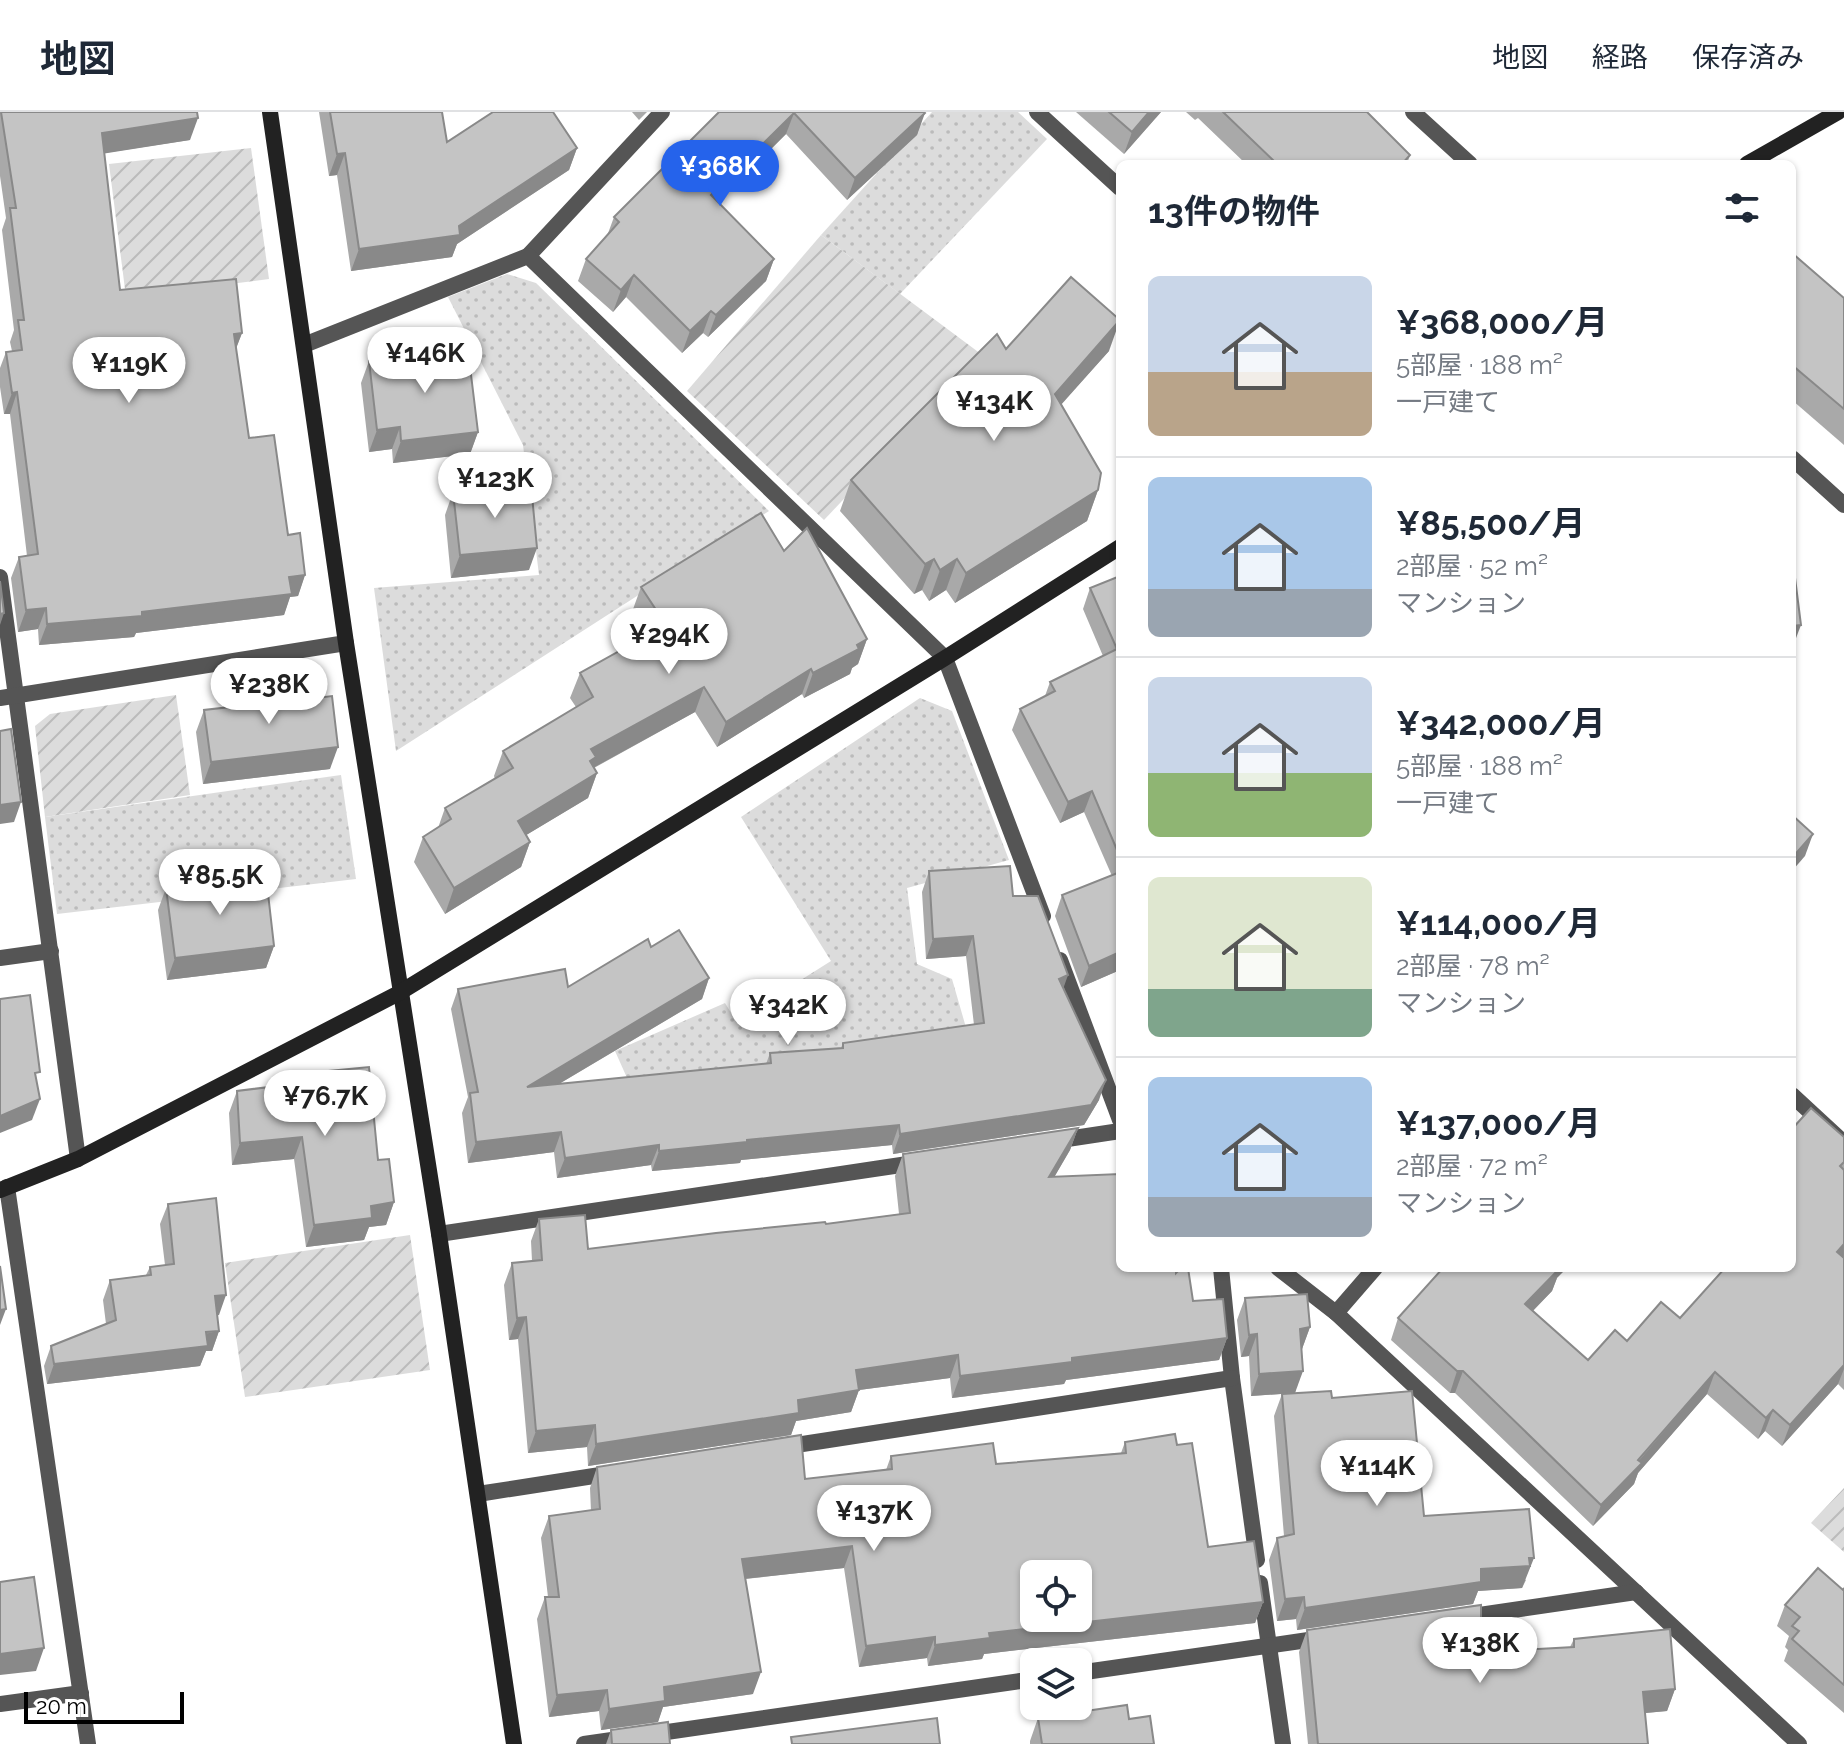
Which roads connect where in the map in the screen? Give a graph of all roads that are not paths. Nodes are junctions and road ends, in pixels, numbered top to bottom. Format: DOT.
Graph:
graph roads {
  1 [pos="270,112"];
  2 [pos="662,112"];
  3 [pos="1037,112"];
  4 [pos="1413,112"];
  5 [pos="1838,112"];
  6 [pos="1466,160"];
  7 [pos="1754,160"];
  8 [pos="1116,184"];
  9 [pos="528,256"];
  10 [pos="304,345"];
  11 [pos="1796,462"];
  12 [pos="1844,505"];
  13 [pos="1116,550"];
  14 [pos="0,577"];
  15 [pos="346,643"];
  16 [pos="945,658"];
  17 [pos="8,697"];
  18 [pos="51,951"];
  19 [pos="0,958"];
  20 [pos="399,993"];
  21 [pos="1796,1099"];
  22 [pos="1116,1110"];
  23 [pos="1116,1132"];
  24 [pos="1043,1143"];
  25 [pos="1844,1143"];
  26 [pos="78,1159"];
  27 [pos="934,1159"];
  28 [pos="3,1189"];
  29 [pos="439,1234"];
  30 [pos="1221,1272"];
  31 [pos="1283,1272"];
  32 [pos="1372,1272"];
  33 [pos="1336,1313"];
  34 [pos="1232,1378"];
  35 [pos="760,1451"];
  36 [pos="635,1470"];
  37 [pos="478,1494"];
  38 [pos="1636,1592"];
  39 [pos="1437,1621"];
  40 [pos="1345,1634"];
  41 [pos="1269,1646"];
  42 [pos="1092,1671"];
  43 [pos="1020,1681"];
  44 [pos="81,1693"];
  45 [pos="0,1704"];
  46 [pos="88,1744"];
  47 [pos="514,1744"];
  48 [pos="584,1744"];
  49 [pos="1283,1744"];
  50 [pos="1799,1744"];
  1 -- 10 [label="street"];
  2 -- 9 [label="street"];
  3 -- 8 [label="street"];
  4 -- 6 [label="street"];
  5 -- 7 [label="street"];
  9 -- 10 [label="street"];
  9 -- 16 [label="street"];
  10 -- 15 [label="street"];
  11 -- 12 [label="street"];
  13 -- 16 [label="street"];
  14 -- 17 [label="street"];
  15 -- 17 [label="street"];
  15 -- 20 [label="street"];
  16 -- 20 [label="street"];
  16 -- 22 [label="street"];
  17 -- 18 [label="street"];
  18 -- 19 [label="street"];
  18 -- 26 [label="street"];
  20 -- 26 [label="street"];
  20 -- 29 [label="street"];
  21 -- 25 [label="street"];
  23 -- 24 [label="street"];
  26 -- 28 [label="street"];
  27 -- 29 [label="street"];
  28 -- 44 [label="street"];
  29 -- 37 [label="street"];
  30 -- 34 [label="street"];
  31 -- 33 [label="street"];
  32 -- 33 [label="street"];
  33 -- 38 [label="street"];
  34 -- 35 [label="street"];
  34 -- 41 [label="street"];
  36 -- 37 [label="street"];
  37 -- 47 [label="street"];
  38 -- 39 [label="street"];
  38 -- 50 [label="street"];
  40 -- 41 [label="street"];
  41 -- 42 [label="street"];
  41 -- 49 [label="street"];
  43 -- 48 [label="street"];
  44 -- 45 [label="street"];
  44 -- 46 [label="street"];
}
